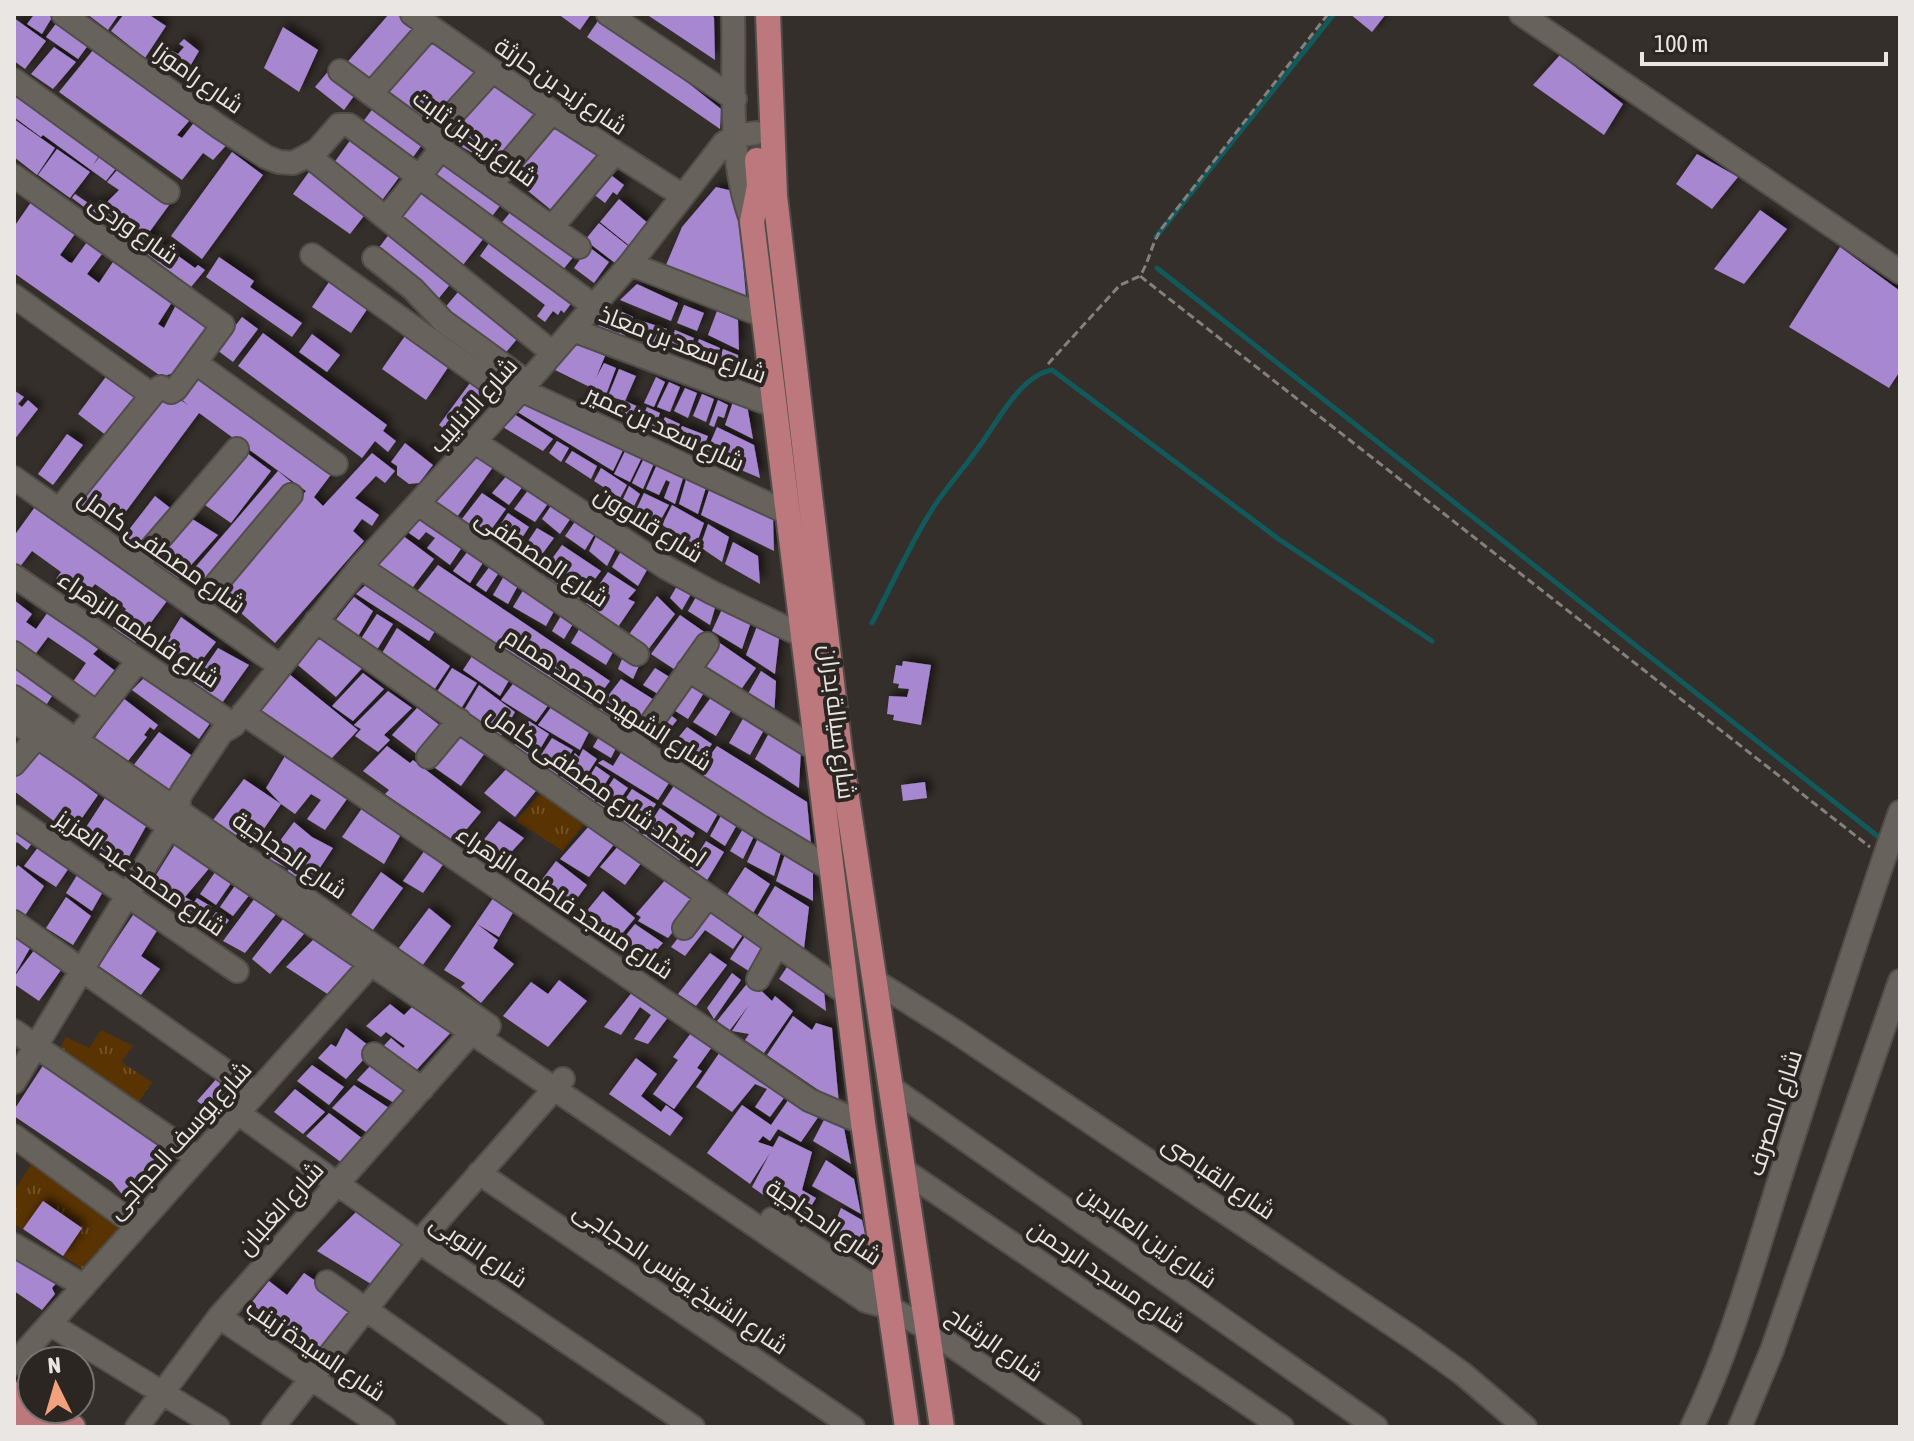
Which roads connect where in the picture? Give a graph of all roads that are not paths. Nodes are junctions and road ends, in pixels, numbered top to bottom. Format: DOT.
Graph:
graph roads {
  1 [pos="63,14"];
  2 [pos="608,14"];
  3 [pos="768,14"];
  4 [pos="1521,14"];
  5 [pos="734,16"];
  6 [pos="421,20"];
  7 [pos="340,71"];
  8 [pos="492,71"];
  9 [pos="14,80"];
  10 [pos="371,94"];
  11 [pos="735,99"];
  12 [pos="552,112"];
  13 [pos="746,134"];
  14 [pos="436,144"];
  15 [pos="614,154"];
  16 [pos="309,156"];
  17 [pos="14,176"];
  18 [pos="419,177"];
  19 [pos="492,183"];
  20 [pos="168,192"];
  21 [pos="683,196"];
  22 [pos="386,218"];
  23 [pos="552,227"];
  24 [pos="579,247"];
  25 [pos="312,255"];
  26 [pos="374,258"];
  27 [pos="630,264"];
  28 [pos="1900,272"];
  29 [pos="14,296"];
  30 [pos="594,306"];
  31 [pos="764,316"];
  32 [pos="573,330"];
  33 [pos="553,353"];
  34 [pos="196,363"];
  35 [pos="521,391"];
  36 [pos="152,395"];
  37 [pos="775,406"];
  38 [pos="475,442"];
  39 [pos="237,449"];
  40 [pos="805,457"];
  41 [pos="336,464"];
  42 [pos="782,468"];
  43 [pos="14,478"];
  44 [pos="291,495"];
  45 [pos="418,504"];
  46 [pos="59,510"];
  47 [pos="788,513"];
  48 [pos="137,565"];
  49 [pos="360,567"];
  50 [pos="14,576"];
  51 [pos="197,607"];
  52 [pos="316,621"];
  53 [pos="803,636"];
  54 [pos="707,644"];
  55 [pos="14,653"];
  56 [pos="637,654"];
  57 [pos="138,661"];
  58 [pos="280,666"];
  59 [pos="688,670"];
  60 [pos="14,697"];
  61 [pos="97,713"];
  62 [pos="239,719"];
  63 [pos="459,720"];
  64 [pos="14,721"];
  65 [pos="43,729"];
  66 [pos="76,740"];
  67 [pos="635,746"];
  68 [pos="817,750"];
  69 [pos="428,757"];
  70 [pos="14,764"];
  71 [pos="1900,812"];
  72 [pos="14,817"];
  73 [pos="174,819"];
  74 [pos="831,869"];
  75 [pos="128,894"];
  76 [pos="708,896"];
  77 [pos="14,922"];
  78 [pos="684,928"];
  79 [pos="777,945"];
  80 [pos="377,958"];
  81 [pos="82,971"];
  82 [pos="237,971"];
  83 [pos="758,979"];
  84 [pos="875,981"];
  85 [pos="1900,981"];
  86 [pos="846,993"];
  87 [pos="14,1031"];
  88 [pos="472,1032"];
  89 [pos="36,1047"];
  90 [pos="374,1054"];
  91 [pos="14,1082"];
  92 [pos="559,1084"];
  93 [pos="890,1087"];
  94 [pos="422,1089"];
  95 [pos="256,1093"];
  96 [pos="238,1113"];
  97 [pos="863,1123"];
  98 [pos="14,1136"];
  99 [pos="198,1158"];
  100 [pos="902,1169"];
  101 [pos="479,1173"];
  102 [pos="337,1183"];
  103 [pos="137,1226"];
  104 [pos="419,1242"];
  105 [pos="14,1245"];
  106 [pos="327,1282"];
  107 [pos="84,1286"];
  108 [pos="366,1307"];
  109 [pos="888,1307"];
  110 [pos="219,1317"];
  111 [pos="50,1324"];
  112 [pos="925,1327"];
  113 [pos="14,1364"];
  114 [pos="311,1377"];
  115 [pos="161,1392"];
  116 [pos="137,1427"];
  117 [pos="218,1427"];
  118 [pos="273,1427"];
  119 [pos="384,1427"];
  120 [pos="532,1427"];
  121 [pos="693,1427"];
  122 [pos="853,1427"];
  123 [pos="907,1427"];
  124 [pos="942,1427"];
  125 [pos="1070,1427"];
  126 [pos="1282,1427"];
  127 [pos="1376,1427"];
  128 [pos="1525,1427"];
  129 [pos="1692,1427"];
  130 [pos="1740,1427"];
  1 -- 16 [label="street, شارع راموزا"];
  2 -- 11 [label="street"];
  3 -- 40 [label="main road, شارع سيالة بدران"];
  4 -- 28 [label="street"];
  5 -- 11 [label="street, شارع سيالة بدران"];
  5 -- 13 [label="main road, شارع سيالة بدران"];
  6 -- 8 [label="street, شارع زيد بن حارثة"];
  6 -- 10 [label="street"];
  7 -- 10 [label="street, شارع زيد بن ثابت"];
  8 -- 12 [label="street, شارع زيد بن حارثة"];
  8 -- 14 [label="street"];
  9 -- 20 [label="street"];
  10 -- 14 [label="street, شارع زيد بن ثابت"];
  11 -- 13 [label="street, شارع سيالة بدران"];
  12 -- 15 [label="street, شارع زيد بن حارثة"];
  12 -- 19 [label="street"];
  13 -- 21 [label="street, شارع الانابيب"];
  13 -- 31 [label="main road, شارع سيالة بدران"];
  14 -- 18 [label="street"];
  14 -- 19 [label="street, شارع زيد بن ثابت"];
  15 -- 21 [label="street, شارع زيد بن حارثة"];
  15 -- 23 [label="street"];
  16 -- 18 [label="street"];
  16 -- 22 [label="street"];
  17 -- 34 [label="street, شارع وردى"];
  18 -- 22 [label="street"];
  18 -- 30 [label="street"];
  19 -- 23 [label="street, شارع زيد بن ثابت"];
  21 -- 27 [label="street, شارع الانابيب"];
  22 -- 33 [label="street"];
  23 -- 24 [label="street, شارع زيد بن ثابت"];
  25 -- 35 [label="street"];
  26 -- 35 [label="street"];
  27 -- 30 [label="street, شارع الانابيب"];
  27 -- 31 [label="street"];
  29 -- 36 [label="street"];
  30 -- 32 [label="street, شارع الانابيب"];
  31 -- 37 [label="main road, شارع سيالة بدران"];
  32 -- 33 [label="street, شارع الانابيب"];
  32 -- 37 [label="street, شارع سعد بن معاذ"];
  33 -- 35 [label="street, شارع الانابيب"];
  34 -- 36 [label="street"];
  34 -- 41 [label="street"];
  35 -- 38 [label="street, شارع الانابيب"];
  35 -- 47 [label="street, شارع سعد بن عمير"];
  36 -- 46 [label="street"];
  37 -- 42 [label="main road, شارع سيالة بدران"];
  38 -- 45 [label="street, شارع الانابيب"];
  38 -- 53 [label="street, شارع قلاوون"];
  39 -- 48 [label="street"];
  40 -- 42 [label="main road"];
  40 -- 84 [label="main road, شارع سيالة بدران"];
  42 -- 47 [label="main road, شارع سيالة بدران"];
  43 -- 46 [label="street, شارع مصطفى كامل"];
  44 -- 51 [label="street"];
  45 -- 49 [label="street, شارع الانابيب"];
  45 -- 56 [label="street, شارع المصطفى"];
  46 -- 48 [label="street, شارع مصطفى كامل"];
  47 -- 53 [label="main road, شارع سيالة بدران"];
  48 -- 51 [label="street, شارع مصطفى كامل"];
  49 -- 52 [label="street, شارع الانابيب"];
  49 -- 67 [label="street, شارع الشهيد محمد همام"];
  50 -- 57 [label="street, شارع فاطمه الزهراء"];
  51 -- 58 [label="street, شارع مصطفى كامل"];
  52 -- 58 [label="street, شارع الانابيب"];
  52 -- 63 [label="street, امتداد شارع مصطفى كامل"];
  53 -- 68 [label="main road, شارع سيالة بدران"];
  54 -- 59 [label="street"];
  55 -- 61 [label="street"];
  57 -- 61 [label="street"];
  57 -- 62 [label="street, شارع فاطمه الزهراء"];
  58 -- 62 [label="street, شارع الانابيب"];
  59 -- 67 [label="street"];
  59 -- 68 [label="street"];
  60 -- 65 [label="street, شارع الحجاجية"];
  61 -- 66 [label="street"];
  62 -- 73 [label="street, شارع الانابيب"];
  62 -- 97 [label="street, شارع مسجد فاطمه الزهراء"];
  63 -- 69 [label="street"];
  63 -- 76 [label="street, امتداد شارع مصطفى كامل"];
  64 -- 65 [label="street, شارع الحجاجية"];
  65 -- 66 [label="street, شارع الحجاجية"];
  65 -- 70 [label="street"];
  65 -- 73 [label="street, شارع الحجاجية"];
  66 -- 73 [label="street, شارع الحجاجية"];
  67 -- 74 [label="street, شارع الشهيد محمد همام"];
  68 -- 74 [label="main road, شارع سيالة بدران"];
  71 -- 129 [label="street, شارع المصرف"];
  72 -- 75 [label="street, شارع محمد عبد العزيز"];
  73 -- 75 [label="street, شارع الانابيب"];
  73 -- 80 [label="street, شارع الحجاجية"];
  74 -- 86 [label="main road, شارع سيالة بدران"];
  75 -- 81 [label="street, شارع الانابيب"];
  75 -- 82 [label="street, شارع محمد عبد العزيز"];
  76 -- 78 [label="street"];
  76 -- 79 [label="street, امتداد شارع مصطفى كامل"];
  77 -- 81 [label="street"];
  79 -- 83 [label="street"];
  79 -- 86 [label="street, امتداد شارع مصطفى كامل"];
  80 -- 88 [label="street, شارع الحجاجية"];
  80 -- 92 [label="street, شارع الحجاجية"];
  80 -- 95 [label="street, شارع يوسف الحجاجى"];
  81 -- 89 [label="street, شارع الانابيب"];
  81 -- 95 [label="street"];
  84 -- 93 [label="main road, شارع سيالة بدران"];
  84 -- 128 [label="street, شارع القباصى"];
  85 -- 130 [label="street"];
  86 -- 97 [label="main road, شارع سيالة بدران"];
  87 -- 89 [label="street"];
  88 -- 92 [label="street, شارع الحجاجية"];
  88 -- 94 [label="street, شارع الغلبان"];
  89 -- 91 [label="street, شارع الانابيب"];
  89 -- 99 [label="street"];
  90 -- 94 [label="street"];
  92 -- 101 [label="street"];
  92 -- 109 [label="street, شارع الحجاجية"];
  93 -- 100 [label="main road, شارع سيالة بدران"];
  93 -- 127 [label="street, شارع زين العابدين"];
  94 -- 102 [label="street, شارع الغلبان"];
  95 -- 96 [label="street, شارع يوسف الحجاجى"];
  96 -- 99 [label="street, شارع يوسف الحجاجى"];
  96 -- 102 [label="street, شارع النوبى"];
  97 -- 109 [label="main road, شارع سيالة بدران"];
  98 -- 103 [label="street"];
  99 -- 103 [label="street, شارع يوسف الحجاجى"];
  100 -- 112 [label="main road, شارع سيالة بدران"];
  100 -- 126 [label="street, شارع مسجد الرحمن"];
  101 -- 104 [label="street"];
  101 -- 122 [label="street, شارع الشيخ يونس الحجاجى"];
  102 -- 104 [label="street, شارع النوبى"];
  102 -- 110 [label="street, شارع الغلبان"];
  103 -- 107 [label="street, شارع يوسف الحجاجى"];
  104 -- 108 [label="street"];
  104 -- 121 [label="street, شارع النوبى"];
  105 -- 107 [label="street"];
  106 -- 108 [label="street"];
  107 -- 111 [label="street, شارع يوسف الحجاجى"];
  108 -- 114 [label="street"];
  108 -- 120 [label="street"];
  109 -- 112 [label="street, شارع الرشاح"];
  109 -- 123 [label="main road, شارع سيالة بدران"];
  110 -- 114 [label="street, شارع السيدة زينب"];
  110 -- 115 [label="street, شارع الغلبان"];
  111 -- 113 [label="street, شارع يوسف الحجاجى"];
  111 -- 115 [label="street"];
  112 -- 124 [label="main road, شارع سيالة بدران"];
  112 -- 125 [label="street, شارع الرشاح"];
  114 -- 118 [label="street"];
  114 -- 119 [label="street, شارع السيدة زينب"];
  115 -- 116 [label="street, شارع الغلبان"];
  115 -- 117 [label="street"];
}
